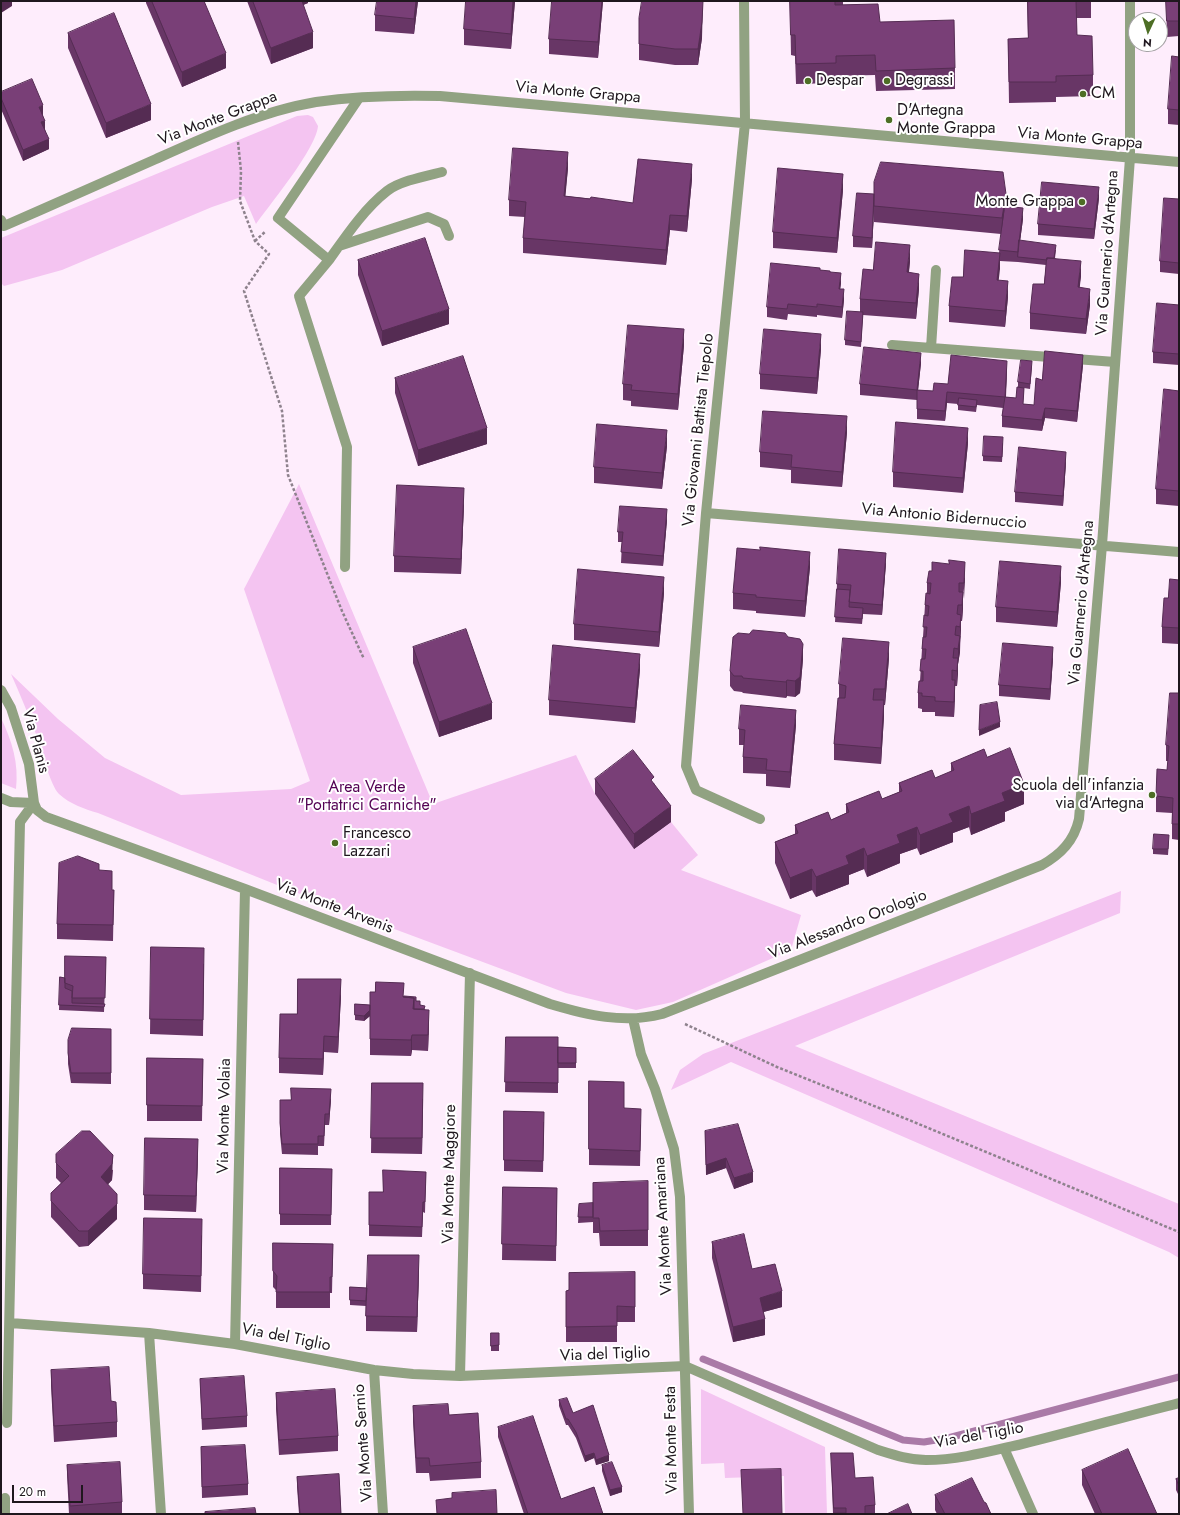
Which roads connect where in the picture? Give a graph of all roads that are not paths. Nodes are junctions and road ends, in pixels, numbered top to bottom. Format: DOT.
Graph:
graph roads {
  1 [pos="744,1"];
  2 [pos="1130,1"];
  3 [pos="359,98"];
  4 [pos="745,123"];
  5 [pos="1130,158"];
  6 [pos="1179,162"];
  7 [pos="442,172"];
  8 [pos="1,220"];
  9 [pos="449,236"];
  10 [pos="339,246"];
  11 [pos="329,260"];
  12 [pos="936,270"];
  13 [pos="892,345"];
  14 [pos="931,348"];
  15 [pos="1115,362"];
  16 [pos="706,513"];
  17 [pos="1102,545"];
  18 [pos="1179,552"];
  19 [pos="345,568"];
  20 [pos="1,690"];
  21 [pos="1,798"];
  22 [pos="34,803"];
  23 [pos="760,819"];
  24 [pos="1068,844"];
  25 [pos="245,889"];
  26 [pos="470,973"];
  27 [pos="633,1019"];
  28 [pos="10,1323"];
  29 [pos="149,1332"];
  30 [pos="234,1344"];
  31 [pos="685,1366"];
  32 [pos="374,1370"];
  33 [pos="460,1376"];
  34 [pos="1179,1403"];
  35 [pos="7,1423"];
  36 [pos="1004,1448"];
  37 [pos="4,1498"];
  38 [pos="5,1514"];
  39 [pos="161,1514"];
  40 [pos="383,1514"];
  41 [pos="689,1514"];
  42 [pos="1033,1514"];
  1 -- 4 [label="street, Via Giovanni Battista Tiepolo"];
  2 -- 5 [label="street, Via Guarnerio d'Artegna"];
  3 -- 4 [label="street, Via Monte Grappa"];
  3 -- 8 [label="street, Via Monte Grappa"];
  3 -- 11 [label="street"];
  4 -- 5 [label="street, Via Monte Grappa"];
  4 -- 16 [label="street, Via Giovanni Battista Tiepolo"];
  5 -- 6 [label="street, Via Monte Grappa"];
  5 -- 15 [label="street, Via Guarnerio d'Artegna"];
  7 -- 10 [label="street"];
  9 -- 10 [label="street"];
  10 -- 11 [label="street"];
  11 -- 19 [label="street"];
  12 -- 14 [label="street"];
  13 -- 14 [label="street"];
  14 -- 15 [label="street"];
  15 -- 17 [label="street, Via Guarnerio d'Artegna"];
  16 -- 17 [label="street, Via Antonio Bidernuccio"];
  16 -- 23 [label="street, Via Giovanni Battista Tiepolo"];
  17 -- 18 [label="street, Via Antonio Bidernuccio"];
  17 -- 24 [label="street, Via Guarnerio d'Artegna"];
  20 -- 22 [label="street, Via Planis"];
  21 -- 22 [label="street"];
  22 -- 25 [label="street, Via Monte Arvenis"];
  22 -- 28 [label="street"];
  24 -- 27 [label="street, Via Alessandro Orologio"];
  25 -- 26 [label="street, Via Monte Arvenis"];
  25 -- 30 [label="street, Via Monte Volaia"];
  26 -- 27 [label="street, Via Monte Arvenis"];
  26 -- 33 [label="street, Via Monte Maggiore"];
  27 -- 31 [label="street, Via Monte Amariana"];
  28 -- 29 [label="street, Via del Tiglio"];
  28 -- 35 [label="street"];
  29 -- 30 [label="street, Via del Tiglio"];
  29 -- 39 [label="street"];
  30 -- 32 [label="street, Via del Tiglio"];
  31 -- 33 [label="street, Via del Tiglio"];
  31 -- 36 [label="street, Via del Tiglio"];
  31 -- 41 [label="street, Via Monte Festa"];
  32 -- 33 [label="street, Via del Tiglio"];
  32 -- 40 [label="street, Via Monte Sernio"];
  34 -- 36 [label="street, Via del Tiglio"];
  36 -- 42 [label="street"];
  37 -- 38 [label="street"];
}
